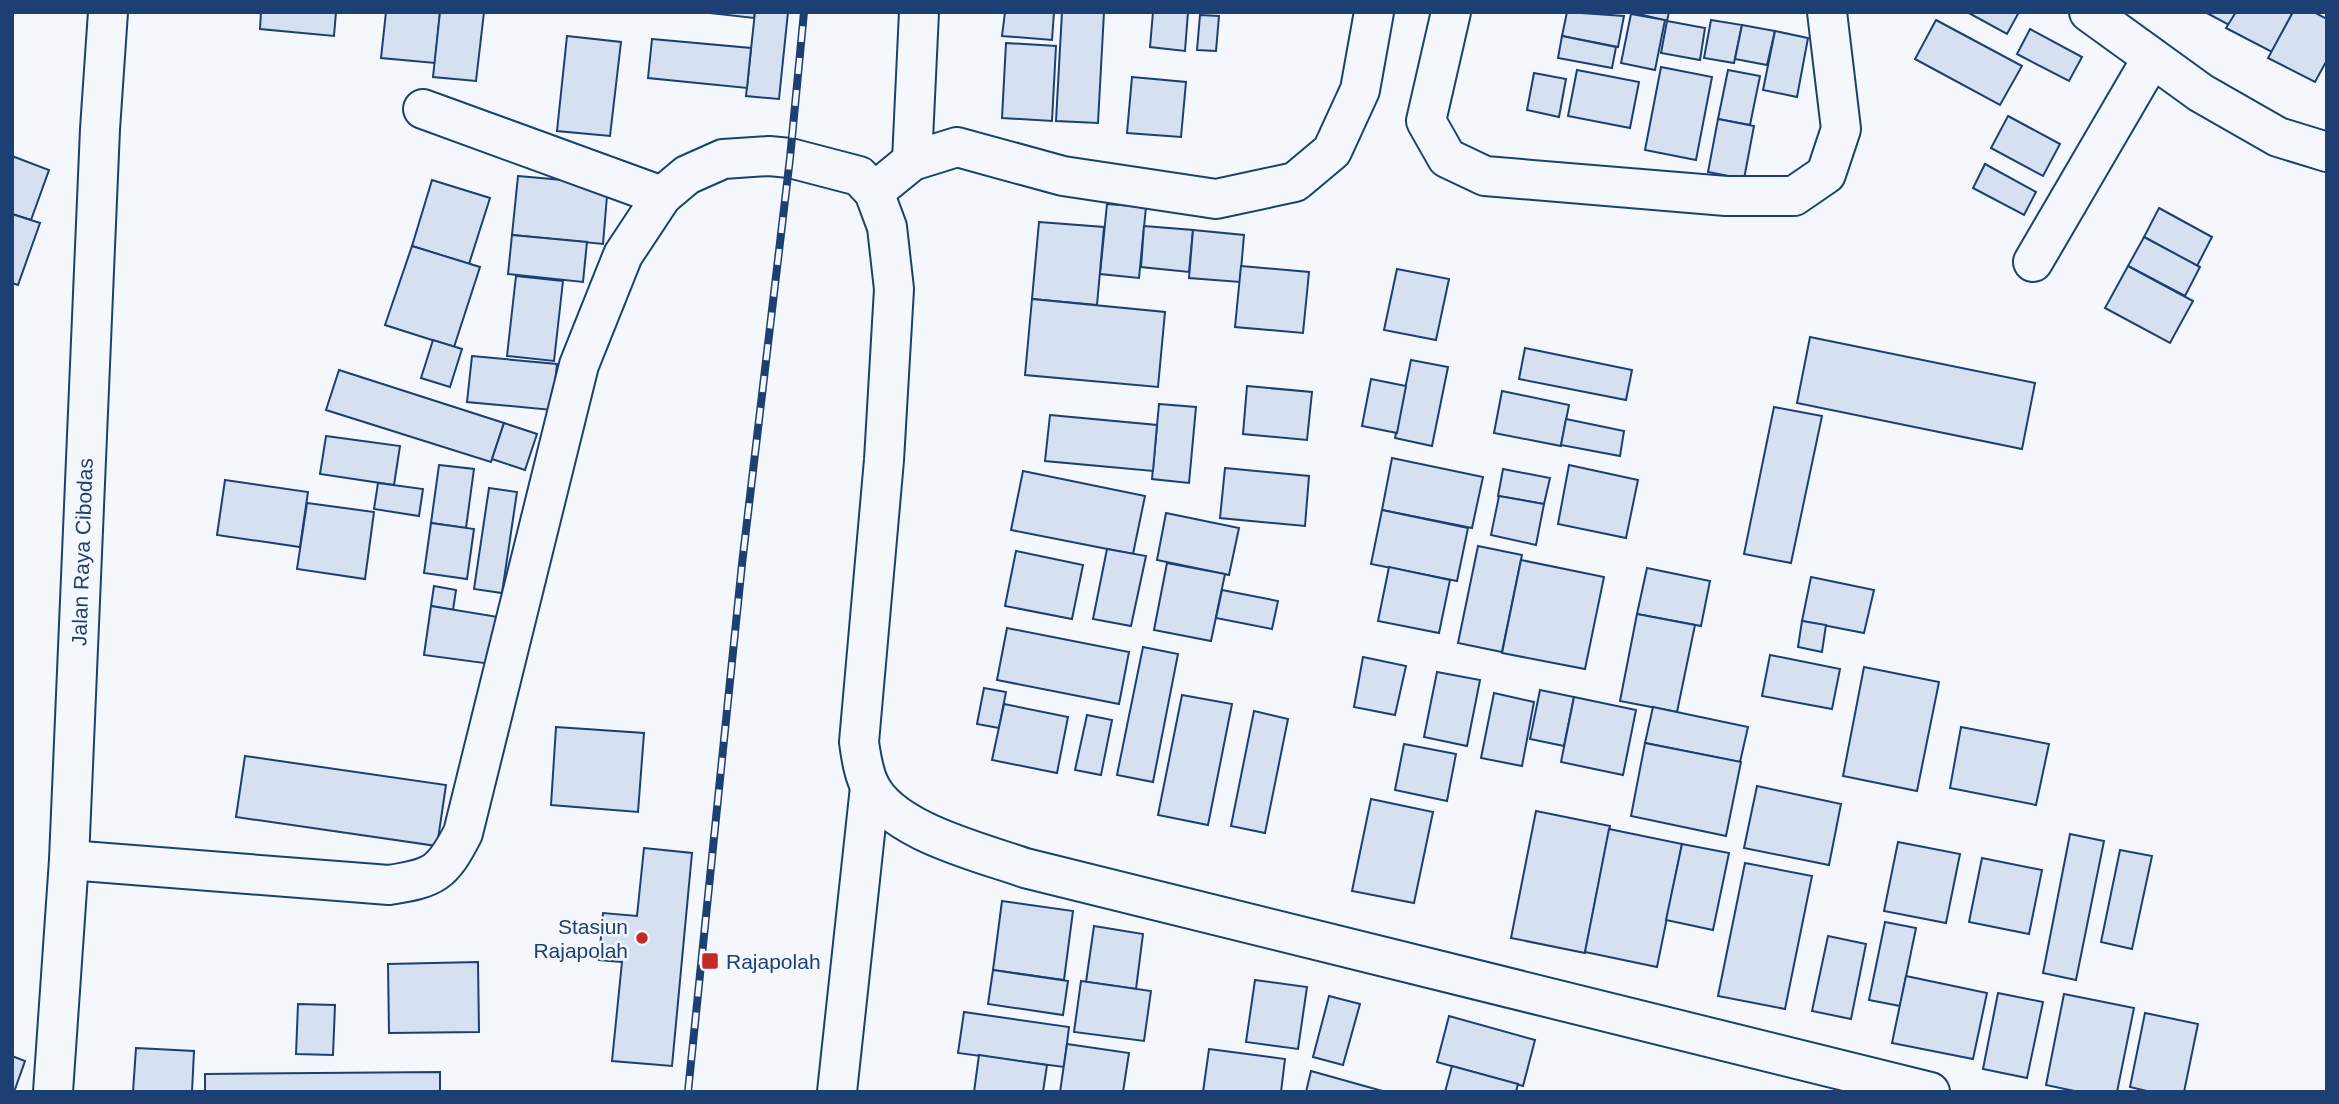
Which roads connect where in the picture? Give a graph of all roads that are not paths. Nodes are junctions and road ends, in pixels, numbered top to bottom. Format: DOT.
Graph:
graph roads {
  1 [pos="108,12"];
  2 [pos="919,12"];
  3 [pos="1374,12"];
  4 [pos="1451,12"];
  5 [pos="1827,12"];
  6 [pos="2089,12"];
  7 [pos="2151,58"];
  8 [pos="423,110"];
  9 [pos="2322,140"];
  10 [pos="912,161"];
  11 [pos="874,191"];
  12 [pos="662,196"];
  13 [pos="2033,262"];
  14 [pos="870,787"];
  15 [pos="69,860"];
  16 [pos="1844,1082"];
  17 [pos="52,1092"];
  18 [pos="837,1092"];
  19 [pos="1930,1092"];
  1 -- 15 [label="main road, Jalan Raya Cibodas"];
  2 -- 10 [label="main road"];
  3 -- 10 [label="main road"];
  4 -- 5 [label="main road"];
  6 -- 7 [label="main road"];
  7 -- 9 [label="main road"];
  7 -- 13 [label="main road"];
  8 -- 12 [label="main road"];
  10 -- 11 [label="main road"];
  11 -- 12 [label="main road"];
  11 -- 14 [label="main road"];
  12 -- 15 [label="main road"];
  14 -- 16 [label="main road"];
  14 -- 18 [label="main road"];
  15 -- 17 [label="main road, Jalan Raya Cibodas"];
  16 -- 19 [label="main road"];
}
